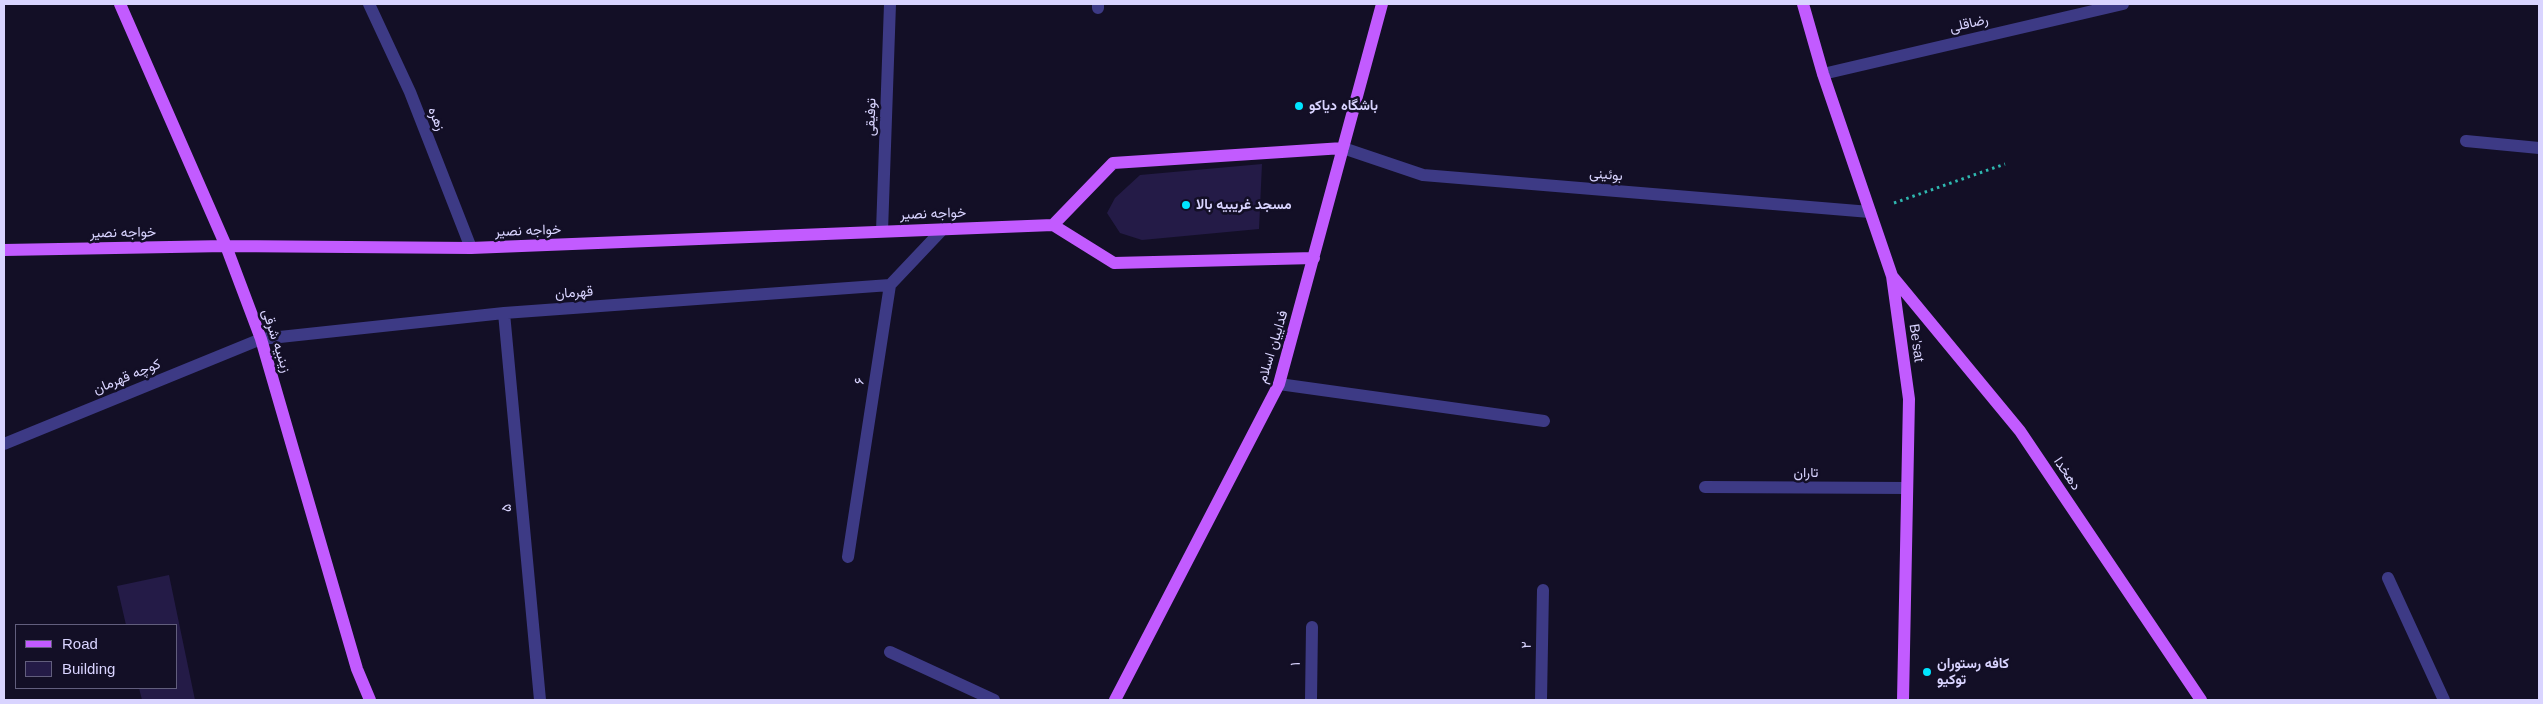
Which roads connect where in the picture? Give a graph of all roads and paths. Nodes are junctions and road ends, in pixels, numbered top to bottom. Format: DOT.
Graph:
graph roads {
  1 [pos="120,4"];
  2 [pos="370,4"];
  3 [pos="890,4"];
  4 [pos="1382,4"];
  5 [pos="1803,4"];
  6 [pos="2123,4"];
  7 [pos="1823,74"];
  8 [pos="2466,141"];
  9 [pos="1343,148"];
  10 [pos="2539,148"];
  11 [pos="2005,164"];
  12 [pos="1870,212"];
  13 [pos="1053,224"];
  14 [pos="943,229"];
  15 [pos="882,231"];
  16 [pos="226,246"];
  17 [pos="471,248"];
  18 [pos="4,250"];
  19 [pos="1314,258"];
  20 [pos="1892,276"];
  21 [pos="890,285"];
  22 [pos="504,313"];
  23 [pos="261,339"];
  24 [pos="1279,384"];
  25 [pos="1544,421"];
  26 [pos="4,444"];
  27 [pos="1705,487"];
  28 [pos="1907,488"];
  29 [pos="848,557"];
  30 [pos="2388,578"];
  31 [pos="1543,590"];
  32 [pos="1312,627"];
  33 [pos="890,652"];
  34 [pos="370,700"];
  35 [pos="540,700"];
  36 [pos="994,700"];
  37 [pos="1115,700"];
  38 [pos="1310,700"];
  39 [pos="1541,700"];
  40 [pos="1903,700"];
  41 [pos="2201,700"];
  42 [pos="2444,700"];
  1 -- 16 [label="main road, زینبیه شرقی"];
  2 -- 17 [label="street, زهره"];
  3 -- 15 [label="street, توفیقی"];
  4 -- 9 [label="main road, فداییان اسلام"];
  5 -- 7 [label="main road, Be'sat"];
  6 -- 7 [label="street, رضاقلی"];
  7 -- 12 [label="main road, Be'sat"];
  8 -- 10 [label="street"];
  9 -- 12 [label="street, بوئینی"];
  9 -- 13 [label="main road"];
  9 -- 19 [label="main road, فداییان اسلام"];
  11 -- 12 [label="path"];
  12 -- 20 [label="main road, Be'sat"];
  13 -- 14 [label="main road, خواجه نصیر"];
  13 -- 19 [label="main road"];
  14 -- 15 [label="main road, خواجه نصیر"];
  14 -- 21 [label="street"];
  15 -- 17 [label="main road, خواجه نصیر"];
  16 -- 17 [label="main road, خواجه نصیر"];
  16 -- 18 [label="main road, خواجه نصیر"];
  16 -- 23 [label="main road, زینبیه شرقی"];
  19 -- 24 [label="main road, فداییان اسلام"];
  20 -- 28 [label="main road, Be'sat"];
  20 -- 41 [label="main road, دهخدا"];
  21 -- 22 [label="street, قهرمان"];
  21 -- 29 [label="street, ۶"];
  22 -- 23 [label="street, قهرمان"];
  22 -- 35 [label="street, ۵"];
  23 -- 26 [label="street, کوچه قهرمان"];
  23 -- 34 [label="main road, زینبیه شرقی"];
  24 -- 25 [label="street"];
  24 -- 37 [label="main road, فداییان اسلام"];
  27 -- 28 [label="street, تاران"];
  28 -- 40 [label="main road, Be'sat"];
  30 -- 42 [label="street"];
  31 -- 39 [label="street, ۲"];
  32 -- 38 [label="street, ۱"];
  33 -- 36 [label="street"];
}
